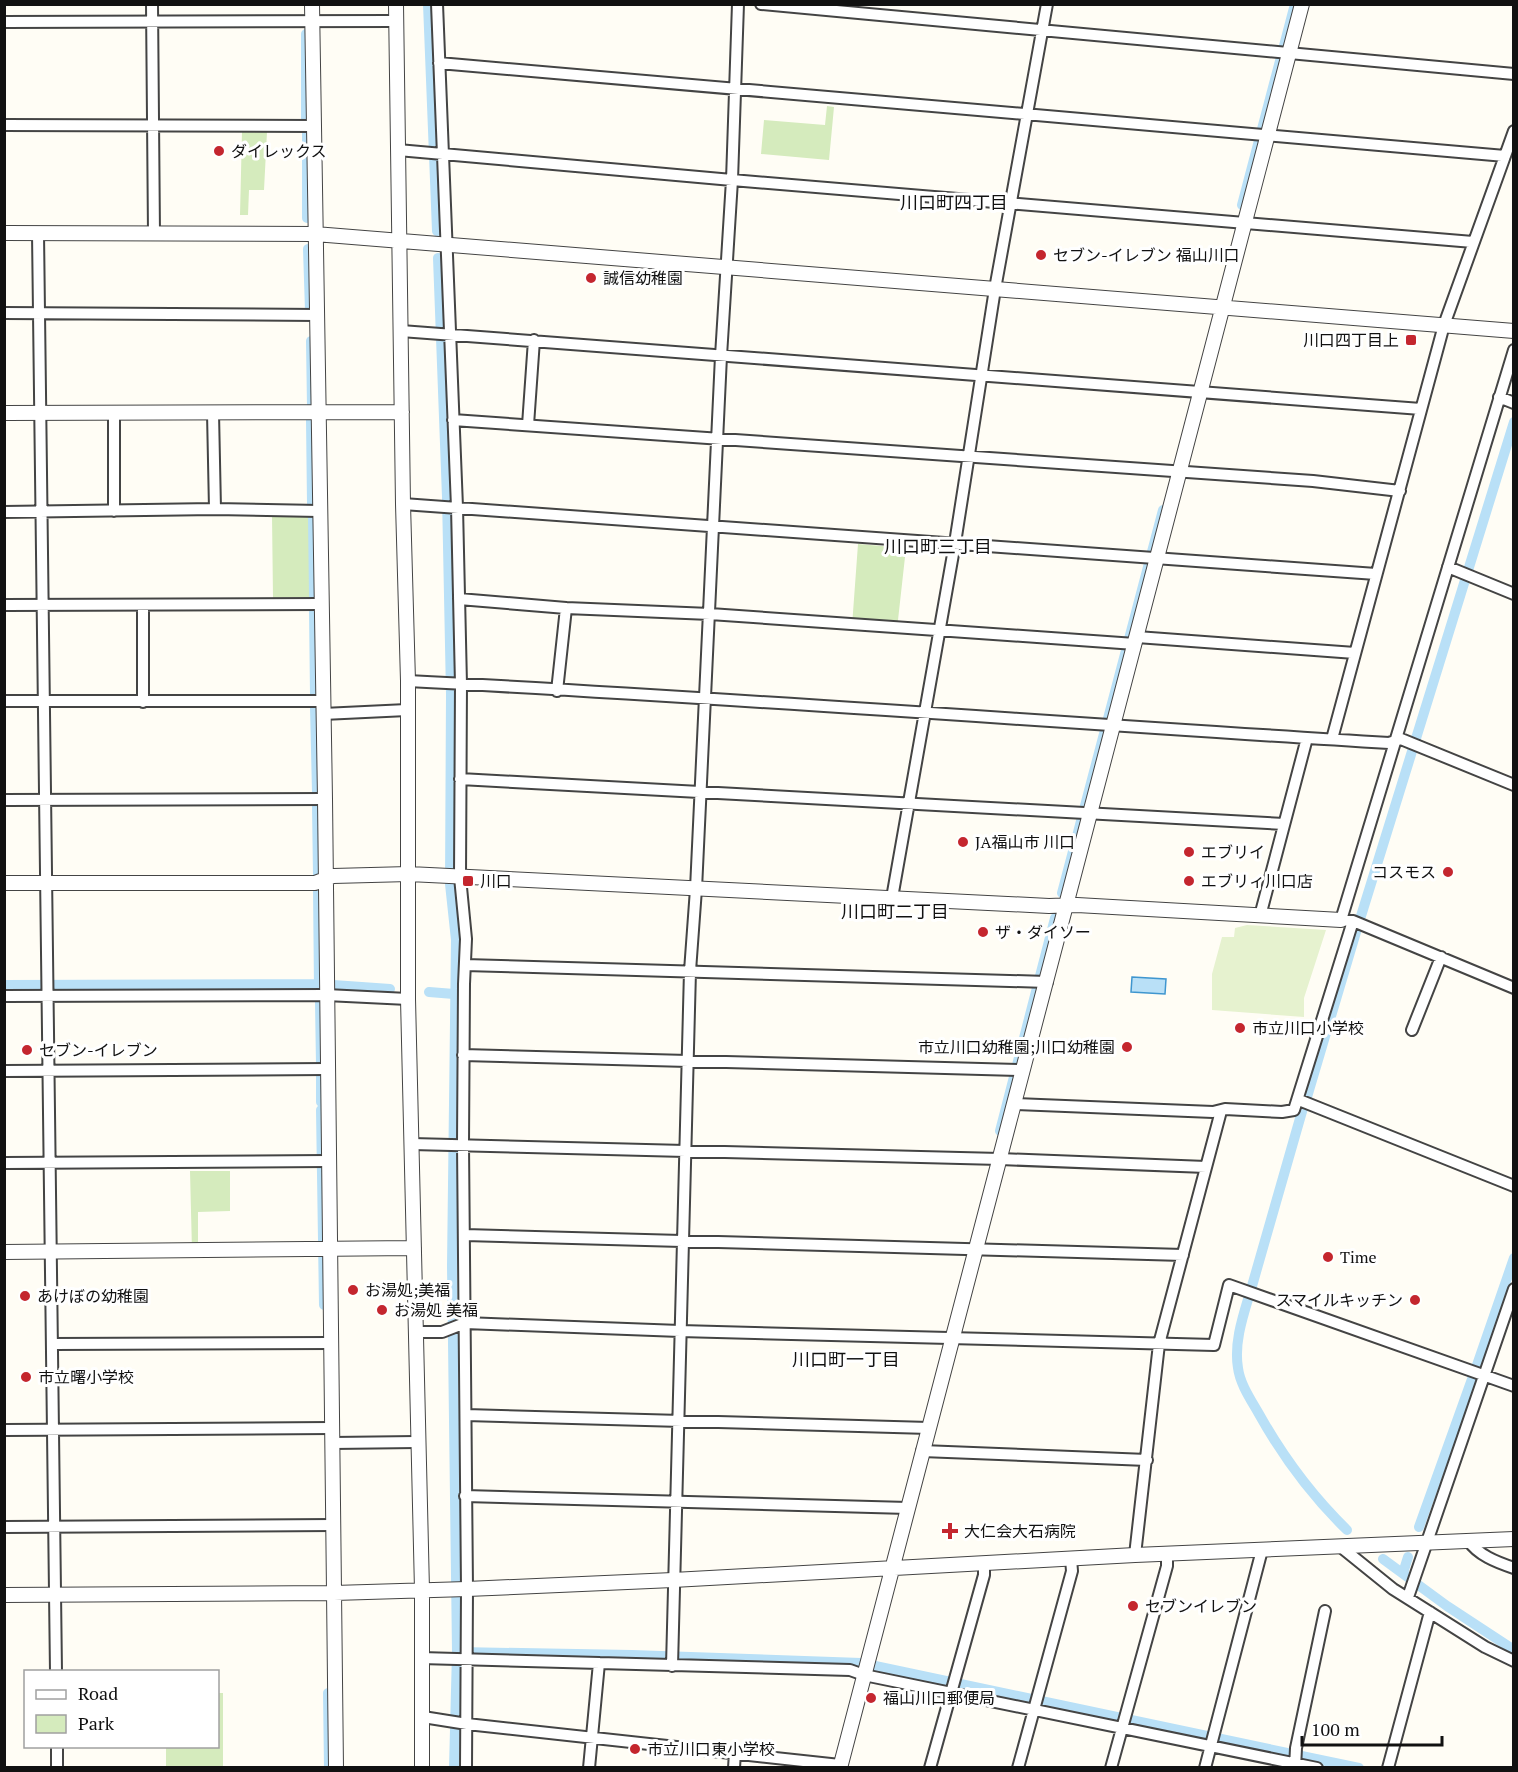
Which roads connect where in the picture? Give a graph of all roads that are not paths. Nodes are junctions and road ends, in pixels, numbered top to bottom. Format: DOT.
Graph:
graph roads {
  1 [pos="152,4"];
  2 [pos="312,4"];
  3 [pos="396,4"];
  4 [pos="437,4"];
  5 [pos="738,4"];
  6 [pos="761,4"];
  7 [pos="1047,4"];
  8 [pos="1302,4"];
  9 [pos="396,21"];
  10 [pos="4,22"];
  11 [pos="312,22"];
  12 [pos="152,23"];
  13 [pos="1043,30"];
  14 [pos="1290,53"];
  15 [pos="439,63"];
  16 [pos="1514,74"];
  17 [pos="734,88"];
  18 [pos="1027,113"];
  19 [pos="4,125"];
  20 [pos="153,125"];
  21 [pos="314,126"];
  22 [pos="1514,131"];
  23 [pos="1269,135"];
  24 [pos="398,150"];
  25 [pos="442,153"];
  26 [pos="1505,156"];
  27 [pos="732,180"];
  28 [pos="1011,202"];
  29 [pos="1245,223"];
  30 [pos="4,233"];
  31 [pos="38,233"];
  32 [pos="154,234"];
  33 [pos="315,234"];
  34 [pos="400,241"];
  35 [pos="1473,242"];
  36 [pos="446,243"];
  37 [pos="727,266"];
  38 [pos="995,289"];
  39 [pos="1223,307"];
  40 [pos="38,312"];
  41 [pos="4,313"];
  42 [pos="318,315"];
  43 [pos="1444,325"];
  44 [pos="401,331"];
  45 [pos="1514,331"];
  46 [pos="449,334"];
  47 [pos="534,340"];
  48 [pos="1514,350"];
  49 [pos="721,356"];
  50 [pos="981,375"];
  51 [pos="1201,393"];
  52 [pos="1499,397"];
  53 [pos="1514,403"];
  54 [pos="1421,409"];
  55 [pos="402,412"];
  56 [pos="4,413"];
  57 [pos="39,413"];
  58 [pos="114,413"];
  59 [pos="213,413"];
  60 [pos="319,414"];
  61 [pos="453,420"];
  62 [pos="528,425"];
  63 [pos="717,439"];
  64 [pos="967,456"];
  65 [pos="1181,471"];
  66 [pos="1400,491"];
  67 [pos="403,504"];
  68 [pos="457,507"];
  69 [pos="215,509"];
  70 [pos="114,511"];
  71 [pos="319,511"];
  72 [pos="4,512"];
  73 [pos="40,512"];
  74 [pos="713,525"];
  75 [pos="955,543"];
  76 [pos="1158,558"];
  77 [pos="1448,567"];
  78 [pos="1376,574"];
  79 [pos="1514,594"];
  80 [pos="459,598"];
  81 [pos="320,604"];
  82 [pos="4,605"];
  83 [pos="42,605"];
  84 [pos="143,605"];
  85 [pos="566,608"];
  86 [pos="710,614"];
  87 [pos="940,630"];
  88 [pos="1136,641"];
  89 [pos="1355,653"];
  90 [pos="408,681"];
  91 [pos="461,684"];
  92 [pos="558,691"];
  93 [pos="705,700"];
  94 [pos="4,701"];
  95 [pos="45,701"];
  96 [pos="143,702"];
  97 [pos="323,707"];
  98 [pos="407,710"];
  99 [pos="924,712"];
  100 [pos="1114,725"];
  101 [pos="1307,738"];
  102 [pos="1332,740"];
  103 [pos="1395,741"];
  104 [pos="460,779"];
  105 [pos="1514,785"];
  106 [pos="701,792"];
  107 [pos="325,799"];
  108 [pos="4,800"];
  109 [pos="46,800"];
  110 [pos="910,804"];
  111 [pos="1090,814"];
  112 [pos="1284,824"];
  113 [pos="410,874"];
  114 [pos="451,876"];
  115 [pos="325,879"];
  116 [pos="4,883"];
  117 [pos="46,883"];
  118 [pos="696,889"];
  119 [pos="892,898"];
  120 [pos="1067,905"];
  121 [pos="1260,916"];
  122 [pos="1347,920"];
  123 [pos="1441,957"];
  124 [pos="465,965"];
  125 [pos="690,971"];
  126 [pos="1047,982"];
  127 [pos="326,988"];
  128 [pos="1514,988"];
  129 [pos="46,989"];
  130 [pos="4,996"];
  131 [pos="408,999"];
  132 [pos="1412,1030"];
  133 [pos="464,1055"];
  134 [pos="688,1061"];
  135 [pos="49,1070"];
  136 [pos="327,1070"];
  137 [pos="1022,1070"];
  138 [pos="4,1071"];
  139 [pos="1299,1100"];
  140 [pos="1014,1104"];
  141 [pos="1221,1111"];
  142 [pos="412,1144"];
  143 [pos="463,1145"];
  144 [pos="685,1151"];
  145 [pos="1000,1159"];
  146 [pos="328,1161"];
  147 [pos="50,1162"];
  148 [pos="4,1163"];
  149 [pos="1206,1167"];
  150 [pos="1514,1186"];
  151 [pos="465,1235"];
  152 [pos="682,1241"];
  153 [pos="414,1248"];
  154 [pos="329,1250"];
  155 [pos="976,1250"];
  156 [pos="4,1252"];
  157 [pos="52,1252"];
  158 [pos="1183,1255"];
  159 [pos="1514,1289"];
  160 [pos="465,1323"];
  161 [pos="680,1331"];
  162 [pos="416,1332"];
  163 [pos="952,1338"];
  164 [pos="332,1343"];
  165 [pos="52,1344"];
  166 [pos="1159,1344"];
  167 [pos="1478,1373"];
  168 [pos="1514,1386"];
  169 [pos="466,1415"];
  170 [pos="677,1420"];
  171 [pos="332,1428"];
  172 [pos="929,1428"];
  173 [pos="4,1430"];
  174 [pos="53,1430"];
  175 [pos="417,1442"];
  176 [pos="332,1443"];
  177 [pos="922,1451"];
  178 [pos="1147,1460"];
  179 [pos="465,1497"];
  180 [pos="675,1502"];
  181 [pos="908,1508"];
  182 [pos="334,1525"];
  183 [pos="4,1527"];
  184 [pos="54,1527"];
  185 [pos="1514,1539"];
  186 [pos="1468,1540"];
  187 [pos="1427,1541"];
  188 [pos="1341,1547"];
  189 [pos="1262,1550"];
  190 [pos="1167,1554"];
  191 [pos="1135,1555"];
  192 [pos="1071,1560"];
  193 [pos="984,1564"];
  194 [pos="893,1568"];
  195 [pos="1514,1568"];
  196 [pos="673,1580"];
  197 [pos="465,1589"];
  198 [pos="422,1590"];
  199 [pos="334,1593"];
  200 [pos="4,1594"];
  201 [pos="56,1594"];
  202 [pos="1408,1597"];
  203 [pos="1325,1611"];
  204 [pos="1430,1612"];
  205 [pos="466,1656"];
  206 [pos="421,1658"];
  207 [pos="1514,1661"];
  208 [pos="598,1663"];
  209 [pos="672,1666"];
  210 [pos="866,1669"];
  211 [pos="56,1670"];
  212 [pos="952,1687"];
  213 [pos="1035,1704"];
  214 [pos="423,1717"];
  215 [pos="1124,1722"];
  216 [pos="467,1724"];
  217 [pos="592,1737"];
  218 [pos="1212,1740"];
  219 [pos="57,1748"];
  220 [pos="735,1752"];
  221 [pos="1296,1759"];
  222 [pos="768,1762"];
  223 [pos="840,1766"];
  224 [pos="57,1767"];
  225 [pos="336,1767"];
  226 [pos="422,1767"];
  227 [pos="466,1767"];
  228 [pos="589,1767"];
  229 [pos="734,1767"];
  230 [pos="930,1767"];
  231 [pos="1018,1767"];
  232 [pos="1111,1767"];
  233 [pos="1205,1767"];
  234 [pos="1317,1767"];
  235 [pos="1388,1767"];
  1 -- 12 [label="street"];
  2 -- 11 [label="street"];
  3 -- 9 [label="street"];
  4 -- 15 [label="street"];
  5 -- 17 [label="street"];
  6 -- 13 [label="street"];
  7 -- 13 [label="street"];
  8 -- 14 [label="street"];
  9 -- 11 [label="street"];
  9 -- 24 [label="street"];
  10 -- 12 [label="street"];
  11 -- 12 [label="street"];
  11 -- 21 [label="street"];
  12 -- 20 [label="street"];
  13 -- 14 [label="street"];
  13 -- 18 [label="street"];
  14 -- 16 [label="street"];
  14 -- 23 [label="street"];
  15 -- 17 [label="street"];
  15 -- 25 [label="street"];
  17 -- 18 [label="street"];
  17 -- 27 [label="street"];
  18 -- 23 [label="street"];
  18 -- 28 [label="street"];
  19 -- 20 [label="street"];
  20 -- 21 [label="street"];
  20 -- 32 [label="street"];
  21 -- 33 [label="street"];
  22 -- 26 [label="street"];
  23 -- 26 [label="street"];
  23 -- 29 [label="street"];
  24 -- 25 [label="street"];
  24 -- 34 [label="street"];
  25 -- 27 [label="street"];
  25 -- 36 [label="street"];
  26 -- 35 [label="street"];
  27 -- 28 [label="street"];
  27 -- 37 [label="street"];
  28 -- 29 [label="street"];
  28 -- 38 [label="street"];
  29 -- 35 [label="street"];
  29 -- 39 [label="street"];
  30 -- 31 [label="street"];
  31 -- 32 [label="street"];
  31 -- 40 [label="street"];
  32 -- 33 [label="street"];
  33 -- 34 [label="street"];
  33 -- 42 [label="street"];
  34 -- 36 [label="street"];
  34 -- 44 [label="street"];
  35 -- 43 [label="street"];
  36 -- 37 [label="street"];
  36 -- 46 [label="street"];
  37 -- 38 [label="street"];
  37 -- 49 [label="street"];
  38 -- 39 [label="street"];
  38 -- 50 [label="street"];
  39 -- 43 [label="street"];
  39 -- 51 [label="street"];
  40 -- 41 [label="street"];
  40 -- 42 [label="street"];
  40 -- 57 [label="street"];
  42 -- 60 [label="street"];
  43 -- 45 [label="street"];
  43 -- 54 [label="street"];
  44 -- 46 [label="street"];
  44 -- 55 [label="street"];
  46 -- 47 [label="street"];
  46 -- 61 [label="street"];
  47 -- 49 [label="street"];
  47 -- 62 [label="street"];
  48 -- 52 [label="street"];
  49 -- 50 [label="street"];
  49 -- 63 [label="street"];
  50 -- 51 [label="street"];
  50 -- 64 [label="street"];
  51 -- 54 [label="street"];
  51 -- 65 [label="street"];
  52 -- 53 [label="street"];
  52 -- 77 [label="street"];
  54 -- 66 [label="street"];
  55 -- 60 [label="street"];
  55 -- 67 [label="street"];
  56 -- 57 [label="street"];
  57 -- 58 [label="street"];
  57 -- 73 [label="street"];
  58 -- 59 [label="street"];
  58 -- 70 [label="street"];
  59 -- 60 [label="street"];
  59 -- 69 [label="street"];
  60 -- 71 [label="street"];
  61 -- 62 [label="street"];
  61 -- 68 [label="street"];
  62 -- 63 [label="street"];
  63 -- 64 [label="street"];
  63 -- 74 [label="street"];
  64 -- 65 [label="street"];
  64 -- 75 [label="street"];
  65 -- 66 [label="street"];
  65 -- 76 [label="street"];
  66 -- 78 [label="street"];
  67 -- 68 [label="street"];
  67 -- 90 [label="street"];
  68 -- 74 [label="street"];
  68 -- 80 [label="street"];
  69 -- 70 [label="street"];
  69 -- 71 [label="street"];
  70 -- 73 [label="street"];
  71 -- 81 [label="street"];
  72 -- 73 [label="street"];
  73 -- 83 [label="street"];
  74 -- 75 [label="street"];
  74 -- 86 [label="street"];
  75 -- 76 [label="street"];
  75 -- 87 [label="street"];
  76 -- 78 [label="street"];
  76 -- 88 [label="street"];
  77 -- 79 [label="street"];
  77 -- 103 [label="street"];
  78 -- 89 [label="street"];
  80 -- 85 [label="street"];
  80 -- 91 [label="street"];
  81 -- 84 [label="street"];
  81 -- 97 [label="street"];
  82 -- 83 [label="street"];
  83 -- 84 [label="street"];
  83 -- 95 [label="street"];
  84 -- 96 [label="street"];
  85 -- 86 [label="street"];
  85 -- 92 [label="street"];
  86 -- 87 [label="street"];
  86 -- 93 [label="street"];
  87 -- 88 [label="street"];
  87 -- 99 [label="street"];
  88 -- 89 [label="street"];
  88 -- 100 [label="street"];
  89 -- 102 [label="street"];
  90 -- 91 [label="street"];
  90 -- 98 [label="street"];
  91 -- 92 [label="street"];
  91 -- 104 [label="street"];
  92 -- 93 [label="street"];
  93 -- 99 [label="street"];
  93 -- 106 [label="street"];
  94 -- 95 [label="street"];
  95 -- 96 [label="street"];
  95 -- 109 [label="street"];
  96 -- 97 [label="street"];
  97 -- 98 [label="street"];
  97 -- 107 [label="street"];
  98 -- 113 [label="street"];
  99 -- 100 [label="street"];
  99 -- 110 [label="street"];
  100 -- 101 [label="street"];
  100 -- 111 [label="street"];
  101 -- 102 [label="street"];
  101 -- 112 [label="street"];
  102 -- 103 [label="street"];
  103 -- 105 [label="street"];
  103 -- 122 [label="street"];
  104 -- 106 [label="street"];
  104 -- 114 [label="street"];
  106 -- 110 [label="street"];
  106 -- 118 [label="street"];
  107 -- 109 [label="street"];
  107 -- 115 [label="street"];
  108 -- 109 [label="street"];
  109 -- 117 [label="street"];
  110 -- 111 [label="street"];
  110 -- 119 [label="street"];
  111 -- 112 [label="street"];
  111 -- 120 [label="street"];
  112 -- 121 [label="street"];
  113 -- 114 [label="street"];
  113 -- 115 [label="street"];
  113 -- 131 [label="street"];
  114 -- 118 [label="street"];
  114 -- 124 [label="street"];
  115 -- 117 [label="street"];
  115 -- 127 [label="street"];
  116 -- 117 [label="street"];
  117 -- 129 [label="street"];
  118 -- 119 [label="street"];
  118 -- 125 [label="street"];
  119 -- 120 [label="street"];
  120 -- 121 [label="street"];
  120 -- 126 [label="street"];
  121 -- 122 [label="street"];
  122 -- 123 [label="street"];
  122 -- 139 [label="street"];
  123 -- 128 [label="street"];
  123 -- 132 [label="street"];
  124 -- 125 [label="street"];
  124 -- 133 [label="street"];
  125 -- 126 [label="street"];
  125 -- 134 [label="street"];
  126 -- 137 [label="street"];
  127 -- 129 [label="street"];
  127 -- 131 [label="street"];
  127 -- 136 [label="street"];
  129 -- 130 [label="street"];
  129 -- 135 [label="street"];
  131 -- 142 [label="street"];
  133 -- 134 [label="street"];
  133 -- 143 [label="street"];
  134 -- 137 [label="street"];
  134 -- 144 [label="street"];
  135 -- 136 [label="street"];
  135 -- 138 [label="street"];
  135 -- 147 [label="street"];
  136 -- 146 [label="street"];
  137 -- 140 [label="street"];
  139 -- 141 [label="street"];
  139 -- 150 [label="street"];
  140 -- 141 [label="street"];
  140 -- 145 [label="street"];
  141 -- 149 [label="street"];
  142 -- 143 [label="street"];
  142 -- 153 [label="street"];
  143 -- 144 [label="street"];
  143 -- 151 [label="street"];
  144 -- 145 [label="street"];
  144 -- 152 [label="street"];
  145 -- 149 [label="street"];
  145 -- 155 [label="street"];
  146 -- 147 [label="street"];
  146 -- 154 [label="street"];
  147 -- 148 [label="street"];
  147 -- 157 [label="street"];
  149 -- 158 [label="street"];
  151 -- 152 [label="street"];
  151 -- 160 [label="street"];
  152 -- 155 [label="street"];
  152 -- 161 [label="street"];
  153 -- 154 [label="street"];
  153 -- 162 [label="street"];
  154 -- 157 [label="street"];
  154 -- 164 [label="street"];
  155 -- 158 [label="street"];
  155 -- 163 [label="street"];
  156 -- 157 [label="street"];
  157 -- 165 [label="street"];
  158 -- 166 [label="street"];
  159 -- 167 [label="street"];
  160 -- 161 [label="street"];
  160 -- 162 [label="street"];
  160 -- 169 [label="street"];
  161 -- 163 [label="street"];
  161 -- 170 [label="street"];
  162 -- 175 [label="street"];
  163 -- 166 [label="street"];
  163 -- 172 [label="street"];
  164 -- 165 [label="street"];
  164 -- 171 [label="street"];
  165 -- 174 [label="street"];
  166 -- 167 [label="street"];
  166 -- 178 [label="street"];
  167 -- 168 [label="street"];
  167 -- 187 [label="street"];
  169 -- 170 [label="street"];
  169 -- 179 [label="street"];
  170 -- 172 [label="street"];
  170 -- 180 [label="street"];
  171 -- 174 [label="street"];
  171 -- 176 [label="street"];
  172 -- 177 [label="street"];
  173 -- 174 [label="street"];
  174 -- 184 [label="street"];
  175 -- 176 [label="street"];
  175 -- 198 [label="street"];
  176 -- 182 [label="street"];
  177 -- 178 [label="street"];
  177 -- 181 [label="street"];
  178 -- 191 [label="street"];
  179 -- 180 [label="street"];
  179 -- 197 [label="street"];
  180 -- 181 [label="street"];
  180 -- 196 [label="street"];
  181 -- 194 [label="street"];
  182 -- 184 [label="street"];
  182 -- 199 [label="street"];
  183 -- 184 [label="street"];
  184 -- 201 [label="street"];
  185 -- 186 [label="street"];
  186 -- 187 [label="street"];
  186 -- 195 [label="street"];
  187 -- 188 [label="street"];
  187 -- 202 [label="street"];
  188 -- 189 [label="street"];
  188 -- 202 [label="street"];
  189 -- 190 [label="street"];
  189 -- 218 [label="street"];
  190 -- 191 [label="street"];
  190 -- 215 [label="street"];
  191 -- 192 [label="street"];
  192 -- 193 [label="street"];
  192 -- 213 [label="street"];
  193 -- 194 [label="street"];
  193 -- 212 [label="street"];
  194 -- 196 [label="street"];
  194 -- 210 [label="street"];
  196 -- 197 [label="street"];
  196 -- 209 [label="street"];
  197 -- 198 [label="street"];
  197 -- 205 [label="street"];
  198 -- 199 [label="street"];
  198 -- 206 [label="street"];
  199 -- 201 [label="street"];
  199 -- 225 [label="street"];
  200 -- 201 [label="street"];
  201 -- 211 [label="street"];
  202 -- 204 [label="street"];
  203 -- 221 [label="street"];
  204 -- 207 [label="street"];
  204 -- 235 [label="street"];
  205 -- 206 [label="street"];
  205 -- 208 [label="street"];
  205 -- 216 [label="street"];
  206 -- 214 [label="street"];
  208 -- 209 [label="street"];
  208 -- 217 [label="street"];
  209 -- 210 [label="street"];
  210 -- 212 [label="street"];
  210 -- 223 [label="street"];
  212 -- 213 [label="street"];
  212 -- 230 [label="street"];
  213 -- 215 [label="street"];
  213 -- 231 [label="street"];
  214 -- 216 [label="street"];
  214 -- 226 [label="street"];
  215 -- 218 [label="street"];
  215 -- 232 [label="street"];
  216 -- 217 [label="street"];
  216 -- 227 [label="street"];
  217 -- 220 [label="street"];
  217 -- 228 [label="street"];
  218 -- 221 [label="street"];
  218 -- 233 [label="street"];
  219 -- 224 [label="street"];
  220 -- 222 [label="street"];
  220 -- 229 [label="street"];
  221 -- 234 [label="street"];
  222 -- 223 [label="street"];
}
